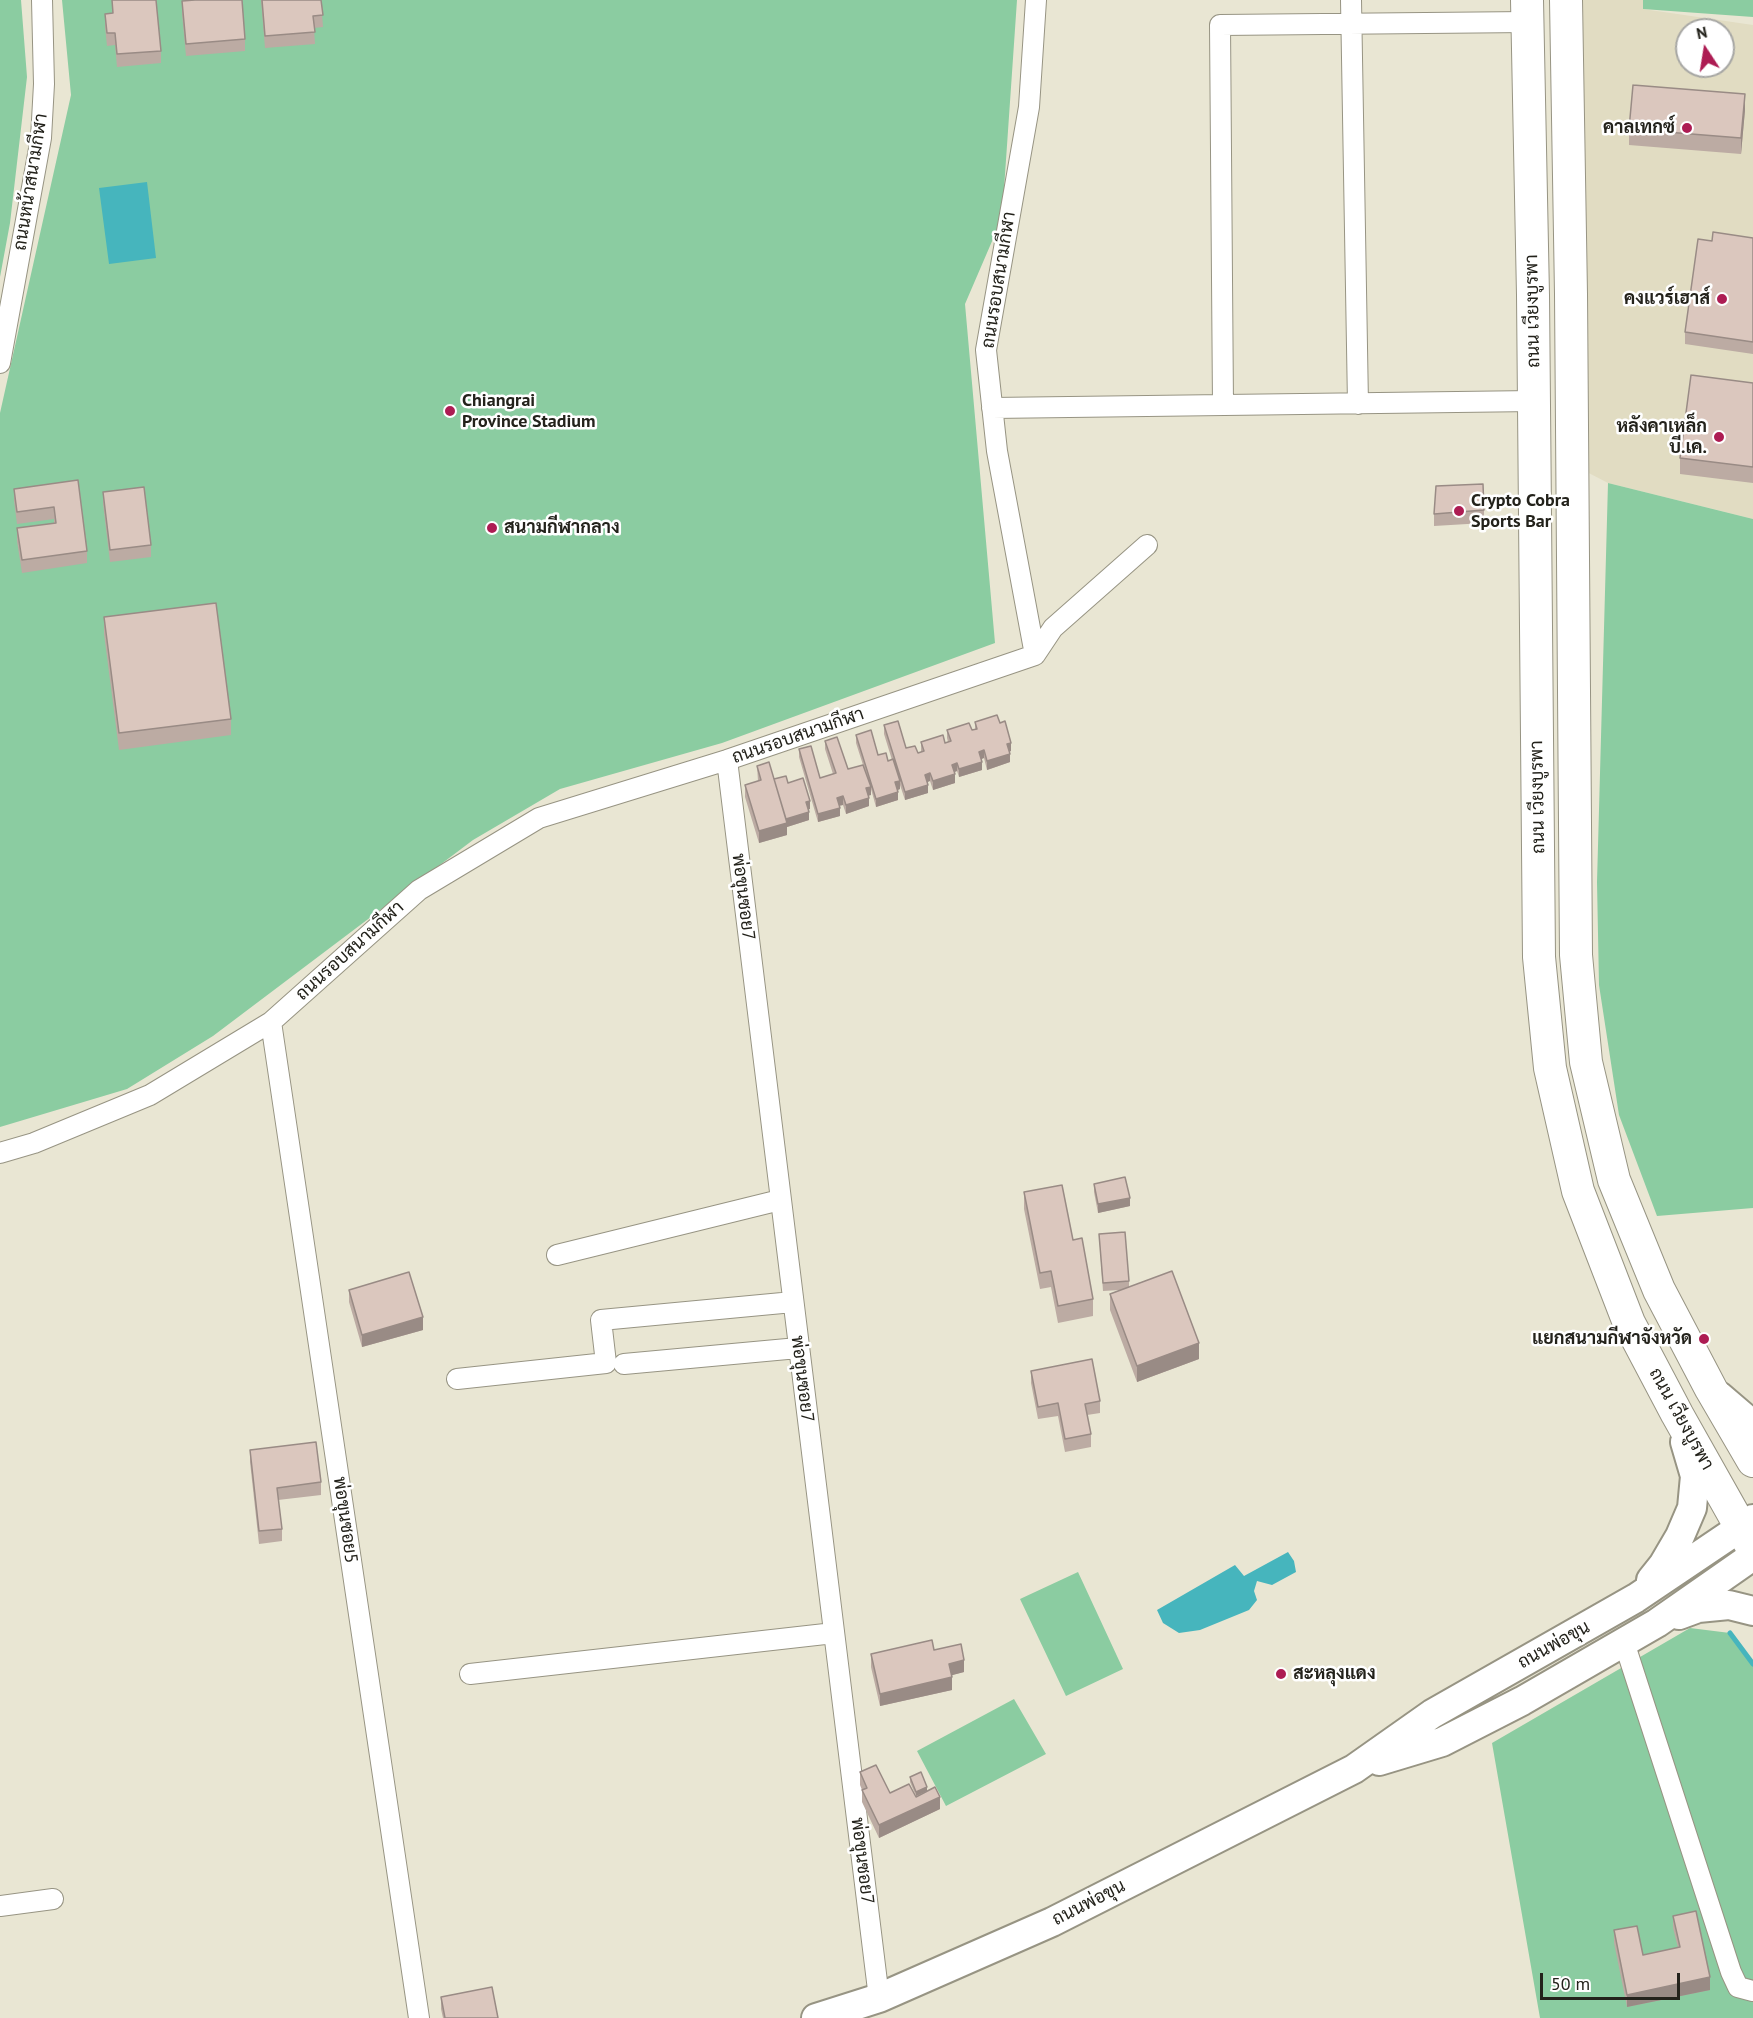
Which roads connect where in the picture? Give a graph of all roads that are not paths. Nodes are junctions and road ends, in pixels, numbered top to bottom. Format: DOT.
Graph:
graph roads {
  1 [pos="42,0"];
  2 [pos="1036,0"];
  3 [pos="1351,0"];
  4 [pos="1566,0"];
  5 [pos="1527,11"];
  6 [pos="1352,24"];
  7 [pos="1571,294"];
  8 [pos="1533,295"];
  9 [pos="0,363"];
  10 [pos="1534,401"];
  11 [pos="1358,404"];
  12 [pos="1223,405"];
  13 [pos="992,408"];
  14 [pos="1147,545"];
  15 [pos="1035,655"];
  16 [pos="727,760"];
  17 [pos="271,1022"];
  18 [pos="0,1153"];
  19 [pos="780,1200"];
  20 [pos="557,1255"];
  21 [pos="793,1302"];
  22 [pos="798,1348"];
  23 [pos="624,1364"];
  24 [pos="457,1379"];
  25 [pos="1711,1389"];
  26 [pos="1677,1414"];
  27 [pos="1753,1425"];
  28 [pos="1753,1461"];
  29 [pos="1749,1532"];
  30 [pos="1753,1556"];
  31 [pos="1636,1598"];
  32 [pos="1753,1611"];
  33 [pos="1657,1623"];
  34 [pos="834,1633"];
  35 [pos="1624,1642"];
  36 [pos="470,1674"];
  37 [pos="1354,1769"];
  38 [pos="53,1899"];
  39 [pos="0,1906"];
  40 [pos="1753,1991"];
  41 [pos="879,1998"];
  42 [pos="419,2018"];
  43 [pos="816,2018"];
  1 -- 9 [label="street, ถนนหน้าสนามกีฬา"];
  2 -- 13 [label="street, ถนนรอบสนามกีฬา"];
  3 -- 6 [label="street"];
  4 -- 7 [label="main road, ถนน เวียงบูรพา"];
  5 -- 6 [label="street"];
  5 -- 8 [label="main road, ถนน เวียงบูรพา"];
  6 -- 11 [label="street"];
  6 -- 12 [label="street"];
  7 -- 8 [label="main road"];
  7 -- 25 [label="main road, ถนน เวียงบูรพา"];
  8 -- 10 [label="main road, ถนน เวียงบูรพา"];
  10 -- 11 [label="street"];
  10 -- 26 [label="main road, ถนน เวียงบูรพา"];
  11 -- 12 [label="street"];
  12 -- 13 [label="street"];
  13 -- 15 [label="street, ถนนรอบสนามกีฬา"];
  14 -- 15 [label="street"];
  15 -- 16 [label="street, ถนนรอบสนามกีฬา"];
  16 -- 17 [label="street, ถนนรอบสนามกีฬา"];
  16 -- 19 [label="street, พ่อขุนซอย7"];
  17 -- 18 [label="street, ถนนรอบสนามกีฬา"];
  17 -- 42 [label="street, พ่อขุนซอย5"];
  19 -- 20 [label="street"];
  19 -- 21 [label="street, พ่อขุนซอย7"];
  21 -- 22 [label="street, พ่อขุนซอย7"];
  21 -- 24 [label="street"];
  22 -- 23 [label="street"];
  22 -- 34 [label="street, พ่อขุนซอย7"];
  25 -- 27 [label="main road"];
  25 -- 28 [label="main road, ถนน เวียงบูรพา"];
  26 -- 29 [label="main road, ถนน เวียงบูรพา"];
  26 -- 31 [label="main road"];
  29 -- 31 [label="main road, ถนนพ่อขุน"];
  30 -- 33 [label="main road, ถนนพ่อขุน"];
  31 -- 37 [label="main road, ถนนพ่อขุน"];
  32 -- 33 [label="main road"];
  33 -- 35 [label="main road, ถนนพ่อขุน"];
  34 -- 36 [label="street"];
  34 -- 41 [label="street, พ่อขุนซอย7"];
  35 -- 37 [label="main road, ถนนพ่อขุน"];
  35 -- 40 [label="street"];
  37 -- 41 [label="main road, ถนนพ่อขุน"];
  38 -- 39 [label="street"];
  41 -- 43 [label="main road, ถนนพ่อขุน"];
}
